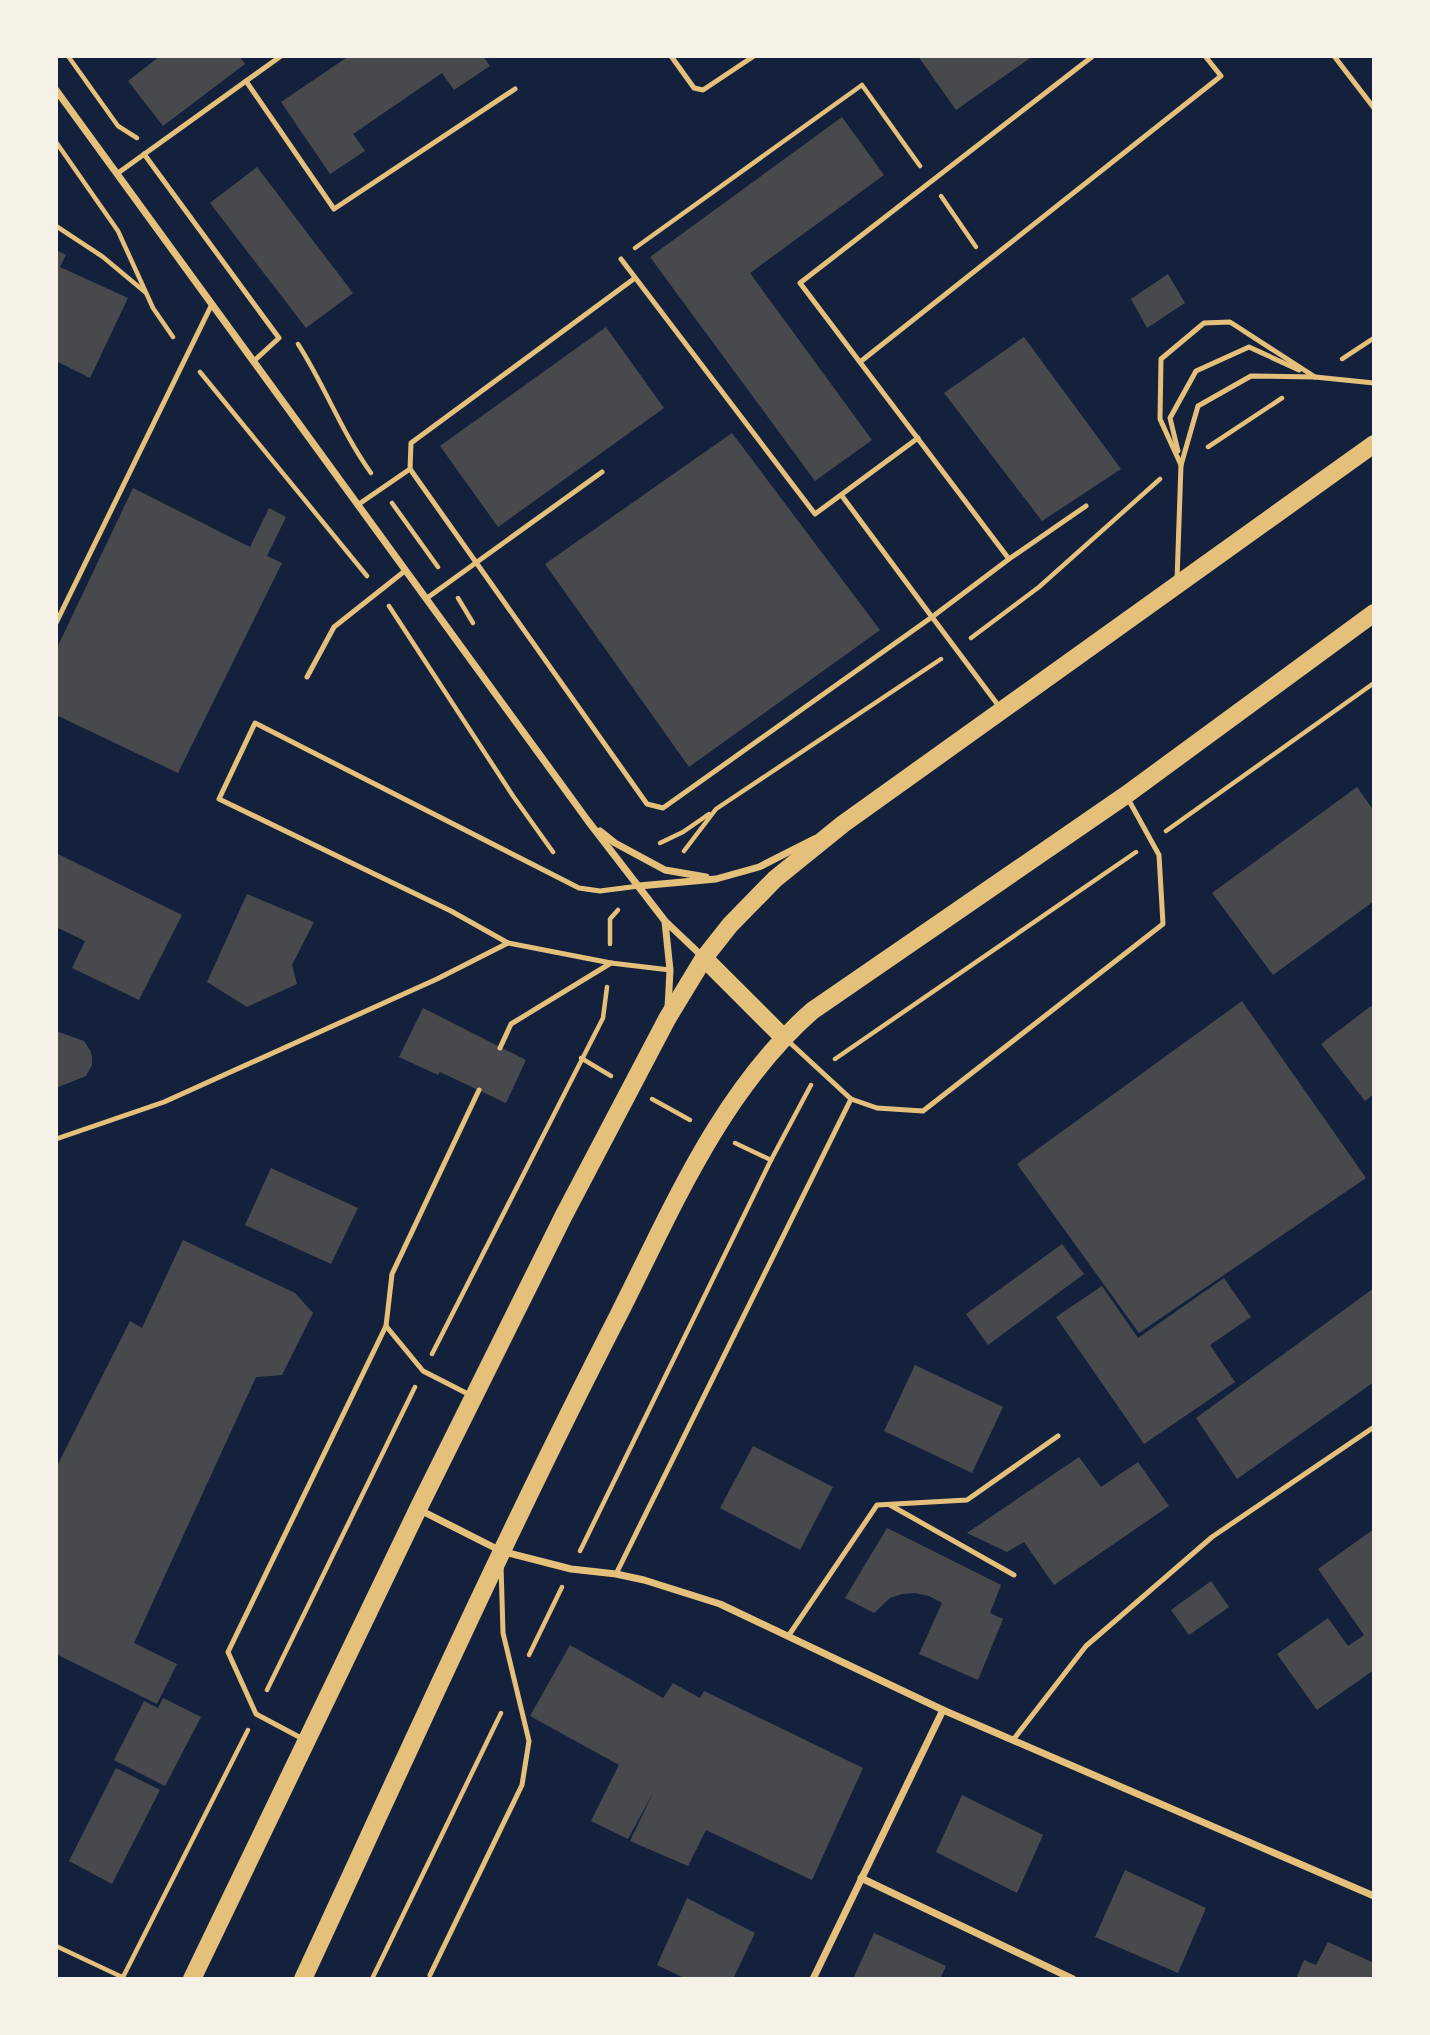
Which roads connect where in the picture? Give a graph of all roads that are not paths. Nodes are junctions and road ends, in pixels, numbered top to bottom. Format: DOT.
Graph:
graph roads {
  1 [pos="281,56"];
  2 [pos="671,56"];
  3 [pos="754,56"];
  4 [pos="1093,56"];
  5 [pos="1205,56"];
  6 [pos="1334,56"];
  7 [pos="246,81"];
  8 [pos="515,89"];
  9 [pos="56,90"];
  10 [pos="1374,108"];
  11 [pos="144,154"];
  12 [pos="118,173"];
  13 [pos="621,259"];
  14 [pos="635,278"];
  15 [pos="212,304"];
  16 [pos="254,361"];
  17 [pos="860,362"];
  18 [pos="1315,377"];
  19 [pos="1374,383"];
  20 [pos="918,438"];
  21 [pos="1374,444"];
  22 [pos="1181,465"];
  23 [pos="410,469"];
  24 [pos="603,472"];
  25 [pos="842,496"];
  26 [pos="359,504"];
  27 [pos="1086,506"];
  28 [pos="1009,559"];
  29 [pos="475,564"];
  30 [pos="406,570"];
  31 [pos="1176,586"];
  32 [pos="427,598"];
  33 [pos="1374,613"];
  34 [pos="932,617"];
  35 [pos="56,623"];
  36 [pos="307,677"];
  37 [pos="1002,710"];
  38 [pos="1126,795"];
  39 [pos="589,821"];
  40 [pos="843,824"];
  41 [pos="716,879"];
  42 [pos="639,886"];
  43 [pos="665,922"];
  44 [pos="508,943"];
  45 [pos="704,958"];
  46 [pos="611,963"];
  47 [pos="670,970"];
  48 [pos="667,1019"];
  49 [pos="784,1038"];
  50 [pos="500,1048"];
  51 [pos="479,1090"];
  52 [pos="851,1099"];
  53 [pos="56,1139"];
  54 [pos="386,1326"];
  55 [pos="475,1398"];
  56 [pos="1374,1427"];
  57 [pos="1058,1436"];
  58 [pos="890,1505"];
  59 [pos="418,1509"];
  60 [pos="501,1551"];
  61 [pos="616,1574"];
  62 [pos="1014,1575"];
  63 [pos="789,1635"];
  64 [pos="943,1710"];
  65 [pos="1013,1740"];
  66 [pos="308,1741"];
  67 [pos="862,1878"];
  68 [pos="1374,1896"];
  69 [pos="430,1975"];
  70 [pos="192,1979"];
  71 [pos="303,1979"];
  72 [pos="813,1979"];
  73 [pos="1073,1979"];
  1 -- 7 [label="lane"];
  2 -- 3 [label="lane"];
  4 -- 17 [label="lane"];
  5 -- 17 [label="lane"];
  6 -- 10 [label="lane"];
  7 -- 8 [label="lane"];
  7 -- 11 [label="lane"];
  9 -- 12 [label="street"];
  11 -- 12 [label="lane"];
  11 -- 16 [label="lane"];
  12 -- 15 [label="street"];
  13 -- 14 [label="lane"];
  14 -- 23 [label="lane"];
  14 -- 25 [label="lane"];
  15 -- 16 [label="street"];
  15 -- 35 [label="lane"];
  16 -- 26 [label="street"];
  17 -- 20 [label="lane"];
  18 -- 19 [label="lane"];
  18 -- 22 [label="lane"];
  18 -- 22 [label="lane"];
  18 -- 22 [label="lane"];
  20 -- 25 [label="lane"];
  20 -- 28 [label="lane"];
  21 -- 31 [label="main road"];
  22 -- 31 [label="lane"];
  23 -- 26 [label="lane"];
  23 -- 29 [label="lane"];
  24 -- 29 [label="lane"];
  25 -- 34 [label="lane"];
  26 -- 30 [label="street"];
  27 -- 28 [label="lane"];
  28 -- 34 [label="lane"];
  29 -- 32 [label="lane"];
  29 -- 34 [label="lane"];
  30 -- 32 [label="street"];
  30 -- 36 [label="lane"];
  31 -- 37 [label="main road"];
  32 -- 39 [label="street"];
  33 -- 38 [label="main road"];
  34 -- 37 [label="lane"];
  37 -- 40 [label="main road"];
  38 -- 49 [label="main road"];
  38 -- 52 [label="lane"];
  39 -- 41 [label="street"];
  39 -- 42 [label="street"];
  40 -- 41 [label="street"];
  40 -- 45 [label="main road"];
  41 -- 42 [label="street"];
  42 -- 43 [label="street"];
  42 -- 44 [label="lane"];
  43 -- 45 [label="street"];
  43 -- 47 [label="street"];
  44 -- 46 [label="lane"];
  44 -- 53 [label="lane"];
  45 -- 48 [label="main road"];
  45 -- 49 [label="main road"];
  46 -- 47 [label="lane"];
  46 -- 50 [label="lane"];
  47 -- 48 [label="street"];
  48 -- 55 [label="main road"];
  49 -- 52 [label="lane"];
  49 -- 60 [label="main road"];
  51 -- 54 [label="lane"];
  52 -- 61 [label="lane"];
  54 -- 55 [label="lane"];
  54 -- 66 [label="lane"];
  55 -- 59 [label="main road"];
  56 -- 65 [label="lane"];
  57 -- 58 [label="lane"];
  58 -- 62 [label="lane"];
  58 -- 63 [label="lane"];
  59 -- 60 [label="street"];
  59 -- 66 [label="main road"];
  60 -- 61 [label="street"];
  60 -- 69 [label="lane"];
  60 -- 71 [label="main road"];
  61 -- 63 [label="street"];
  63 -- 64 [label="street"];
  64 -- 65 [label="street"];
  64 -- 67 [label="street"];
  65 -- 68 [label="street"];
  66 -- 70 [label="main road"];
  67 -- 72 [label="street"];
  67 -- 73 [label="street"];
}
